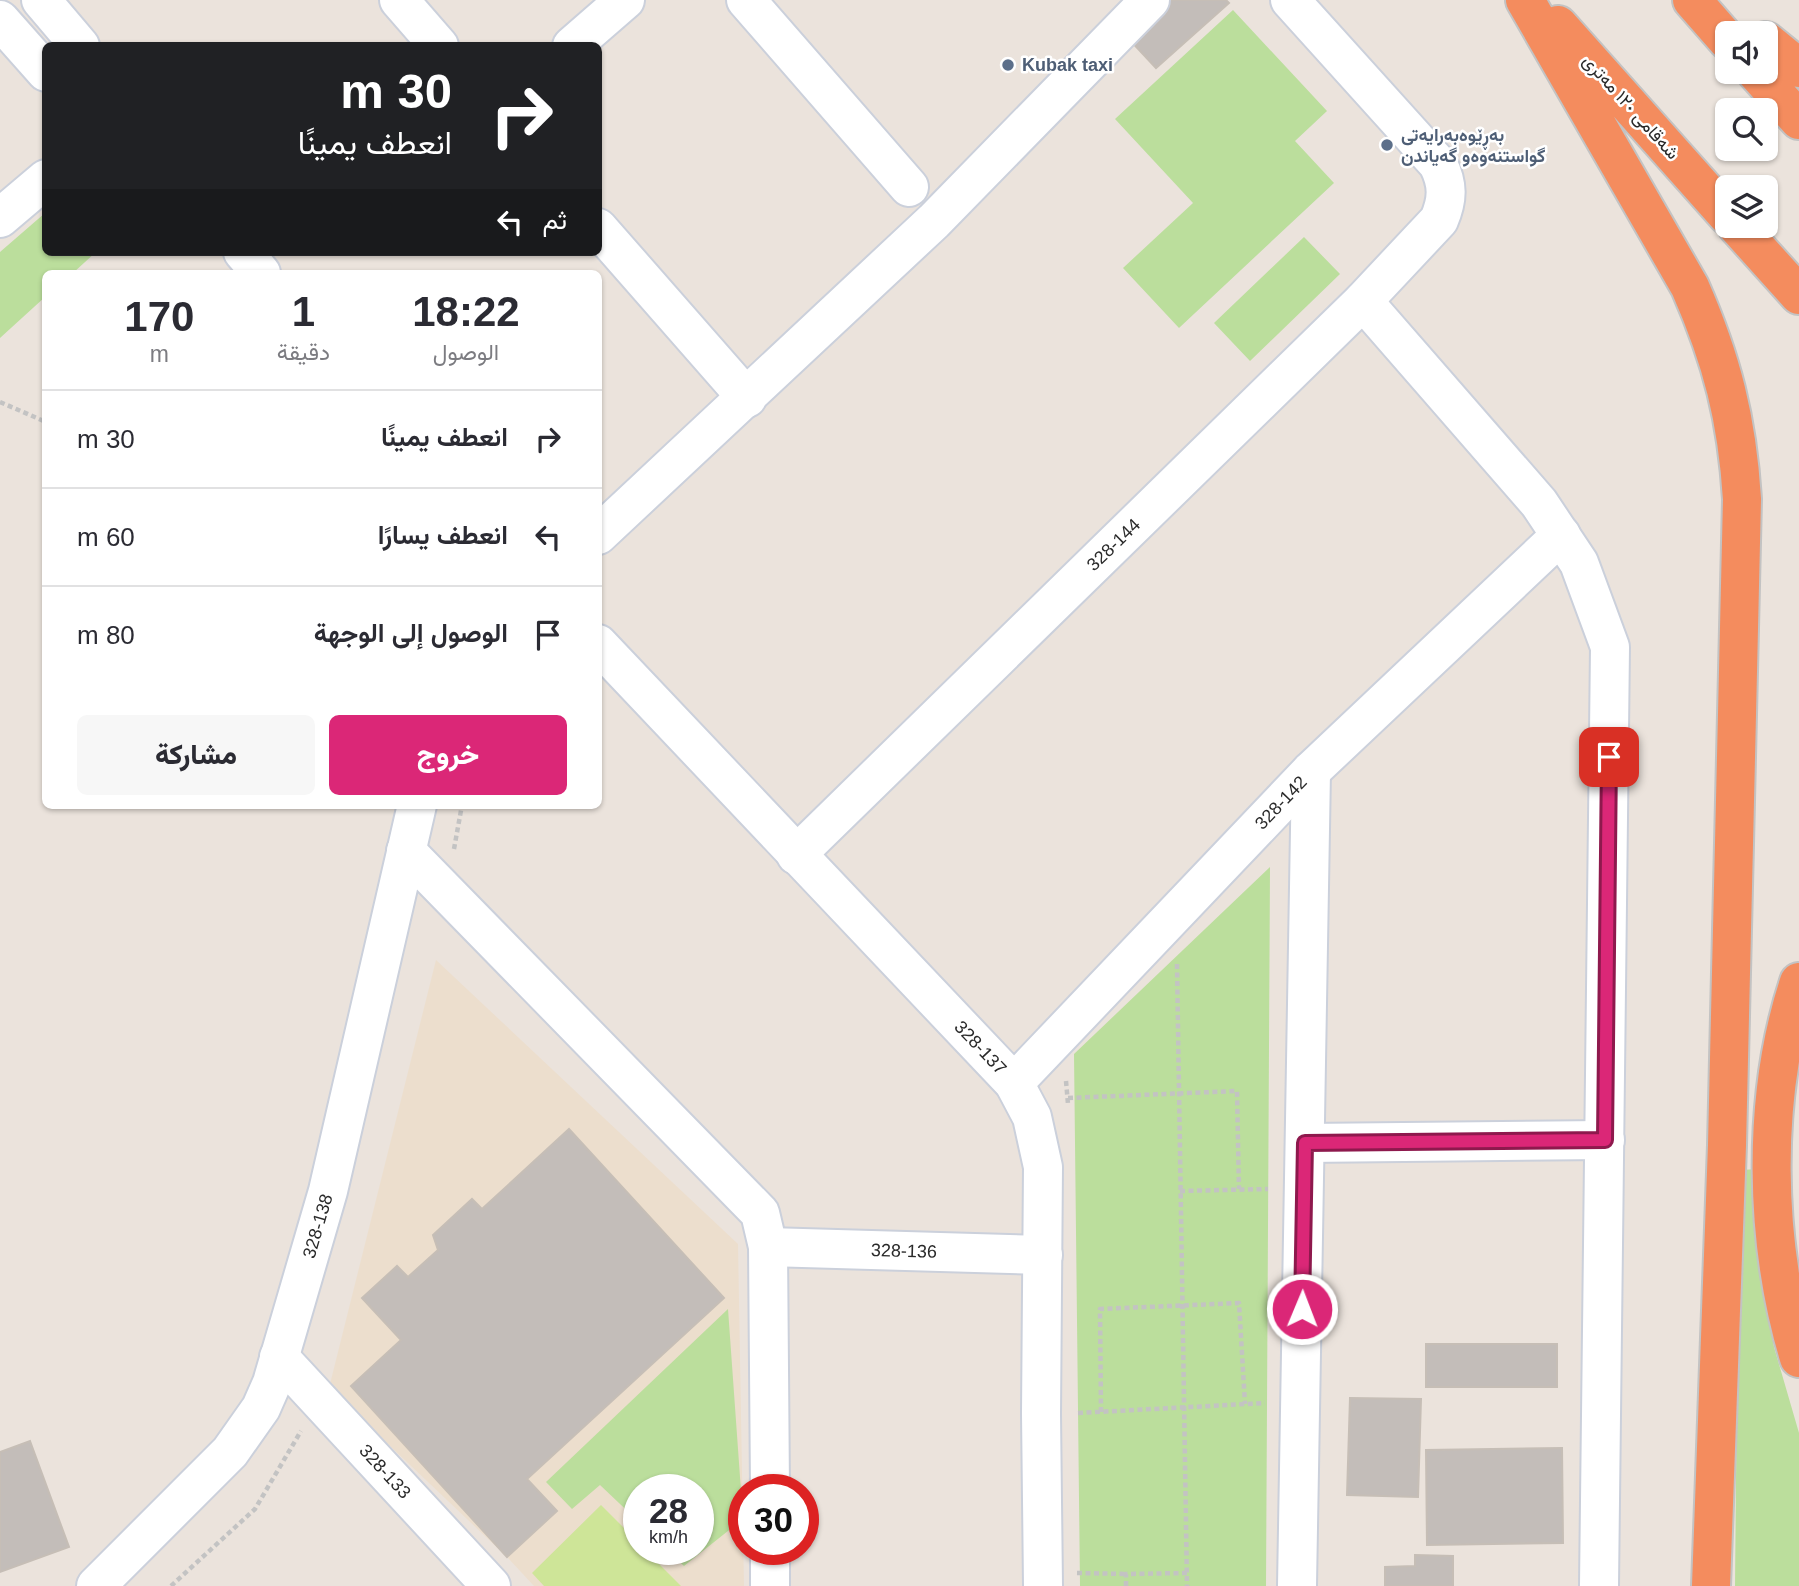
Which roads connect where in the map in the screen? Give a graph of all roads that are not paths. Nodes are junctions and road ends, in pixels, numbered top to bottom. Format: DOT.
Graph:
graph roads {
  1 [pos="41,0"];
  2 [pos="399,0"];
  3 [pos="625,0"];
  4 [pos="746,0"];
  5 [pos="1150,0"];
  6 [pos="1290,0"];
  7 [pos="1525,0"];
  8 [pos="1536,0"];
  9 [pos="1692,0"];
  10 [pos="1715,0"];
  11 [pos="0,20"];
  12 [pos="1741,21"];
  13 [pos="1715,26"];
  14 [pos="76,42"];
  15 [pos="436,42"];
  16 [pos="577,42"];
  17 [pos="1778,51"];
  18 [pos="42,67"];
  19 [pos="1799,68"];
  20 [pos="1767,84"];
  21 [pos="1799,120"];
  22 [pos="42,182"];
  23 [pos="909,187"];
  24 [pos="1715,201"];
  25 [pos="0,218"];
  26 [pos="602,233"];
  27 [pos="1748,238"];
  28 [pos="246,256"];
  29 [pos="258,270"];
  30 [pos="1799,295"];
  31 [pos="1363,301"];
  32 [pos="747,398"];
  33 [pos="602,531"];
  34 [pos="1561,535"];
  35 [pos="602,648"];
  36 [pos="1311,771"];
  37 [pos="416,809"];
  38 [pos="406,851"];
  39 [pos="796,855"];
  40 [pos="1799,982"];
  41 [pos="1014,1083"];
  42 [pos="1605,1140"];
  43 [pos="1305,1143"];
  44 [pos="768,1247"];
  45 [pos="1042,1255"];
  46 [pos="279,1357"];
  47 [pos="1799,1358"];
  48 [pos="770,1474"];
  49 [pos="770,1565"];
  50 [pos="1058,1580"];
  51 [pos="96,1586"];
  52 [pos="490,1586"];
  53 [pos="770,1586"];
  54 [pos="1297,1586"];
  55 [pos="1600,1586"];
  56 [pos="1711,1586"];
  1 -- 14 [label="street"];
  2 -- 15 [label="street"];
  3 -- 16 [label="street"];
  4 -- 23 [label="street"];
  5 -- 32 [label="street"];
  6 -- 31 [label="street, 328-144"];
  7 -- 56 [label="highway"];
  8 -- 24 [label="highway, شەقامی ١٢٠ مەتری"];
  9 -- 13 [label="highway"];
  10 -- 12 [label="highway"];
  11 -- 18 [label="street"];
  17 -- 19 [label="highway"];
  20 -- 21 [label="highway"];
  22 -- 25 [label="street"];
  26 -- 32 [label="street"];
  27 -- 30 [label="highway"];
  28 -- 29 [label="street"];
  31 -- 34 [label="street"];
  31 -- 39 [label="street, 328-144"];
  32 -- 33 [label="street"];
  34 -- 36 [label="street, 328-142"];
  34 -- 42 [label="street"];
  35 -- 39 [label="street, 328-137"];
  36 -- 41 [label="street, 328-142"];
  36 -- 43 [label="street"];
  37 -- 38 [label="street, 328-138"];
  38 -- 44 [label="street"];
  38 -- 46 [label="street, 328-138"];
  39 -- 41 [label="street, 328-137"];
  40 -- 47 [label="highway"];
  41 -- 45 [label="street, 328-137"];
  42 -- 43 [label="street"];
  42 -- 55 [label="street"];
  43 -- 54 [label="street"];
  44 -- 45 [label="street, 328-136"];
  44 -- 48 [label="street"];
  45 -- 50 [label="street, 328-137"];
  46 -- 51 [label="street, 328-138"];
  46 -- 52 [label="street, 328-133"];
  49 -- 53 [label="street"];
}
